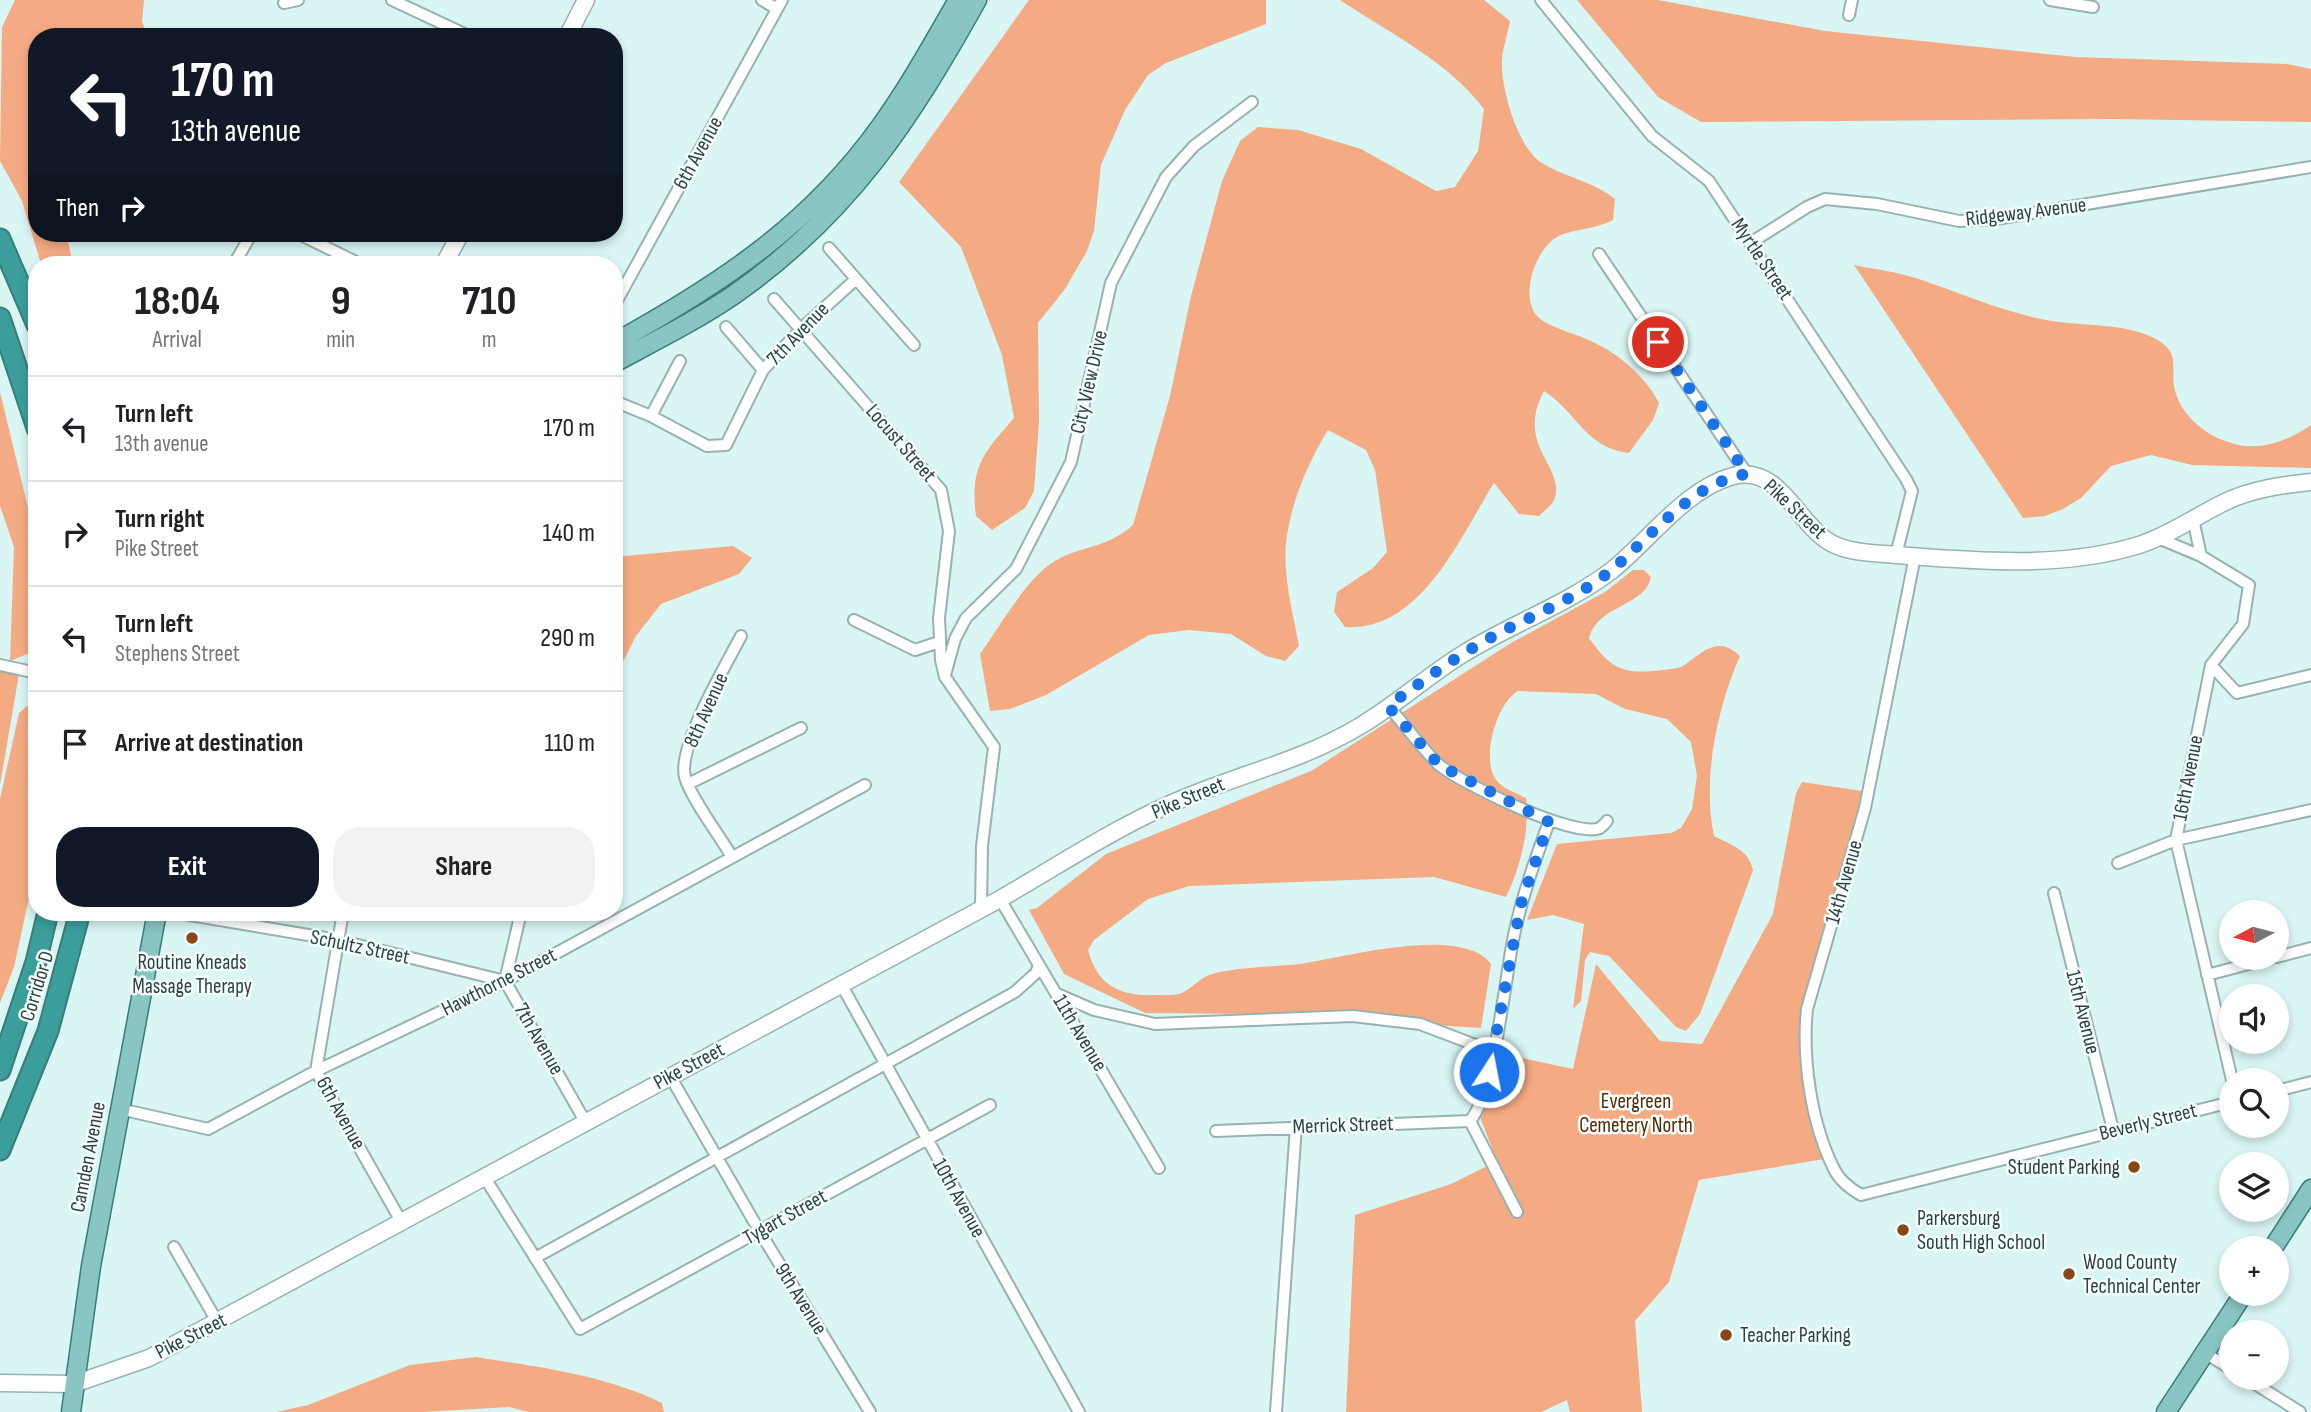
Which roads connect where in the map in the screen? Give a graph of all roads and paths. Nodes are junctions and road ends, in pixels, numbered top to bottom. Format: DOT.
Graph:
graph roads {
  1 [pos="298,0"];
  2 [pos="391,0"];
  3 [pos="586,0"];
  4 [pos="762,0"];
  5 [pos="958,0"];
  6 [pos="977,0"];
  7 [pos="1541,0"];
  8 [pos="1852,0"];
  9 [pos="2050,0"];
  10 [pos="284,3"];
  11 [pos="780,4"];
  12 [pos="2093,7"];
  13 [pos="1849,15"];
  14 [pos="452,28"];
  15 [pos="572,28"];
  16 [pos="1252,102"];
  17 [pos="2311,167"];
  18 [pos="0,239"];
  19 [pos="315,242"];
  20 [pos="1752,242"];
  21 [pos="829,248"];
  22 [pos="1599,254"];
  23 [pos="344,256"];
  24 [pos="855,280"];
  25 [pos="623,290"];
  26 [pos="774,299"];
  27 [pos="28,304"];
  28 [pos="0,318"];
  29 [pos="726,327"];
  30 [pos="801,329"];
  31 [pos="623,337"];
  32 [pos="914,345"];
  33 [pos="623,358"];
  34 [pos="680,361"];
  35 [pos="763,370"];
  36 [pos="28,401"];
  37 [pos="623,405"];
  38 [pos="651,416"];
  39 [pos="1747,474"];
  40 [pos="2311,482"];
  41 [pos="2193,519"];
  42 [pos="2158,538"];
  43 [pos="1896,555"];
  44 [pos="2201,555"];
  45 [pos="1915,556"];
  46 [pos="854,620"];
  47 [pos="741,636"];
  48 [pos="939,642"];
  49 [pos="0,665"];
  50 [pos="2211,665"];
  51 [pos="28,671"];
  52 [pos="2311,676"];
  53 [pos="945,677"];
  54 [pos="1388,706"];
  55 [pos="801,728"];
  56 [pos="688,785"];
  57 [pos="865,785"];
  58 [pos="2311,810"];
  59 [pos="1607,821"];
  60 [pos="1549,822"];
  61 [pos="2176,840"];
  62 [pos="732,857"];
  63 [pos="2118,863"];
  64 [pos="2054,893"];
  65 [pos="1000,899"];
  66 [pos="981,910"];
  67 [pos="623,917"];
  68 [pos="46,921"];
  69 [pos="78,921"];
  70 [pos="155,921"];
  71 [pos="225,921"];
  72 [pos="341,921"];
  73 [pos="519,921"];
  74 [pos="615,921"];
  75 [pos="338,940"];
  76 [pos="2311,948"];
  77 [pos="2289,954"];
  78 [pos="1039,965"];
  79 [pos="2226,970"];
  80 [pos="2207,975"];
  81 [pos="505,981"];
  82 [pos="841,984"];
  83 [pos="1056,994"];
  84 [pos="1494,1052"];
  85 [pos="886,1062"];
  86 [pos="2229,1068"];
  87 [pos="0,1070"];
  88 [pos="316,1071"];
  89 [pos="670,1076"];
  90 [pos="2311,1082"];
  91 [pos="2289,1088"];
  92 [pos="990,1105"];
  93 [pos="2219,1105"];
  94 [pos="120,1110"];
  95 [pos="1470,1121"];
  96 [pos="586,1123"];
  97 [pos="1296,1126"];
  98 [pos="2113,1130"];
  99 [pos="1216,1131"];
  100 [pos="926,1138"];
  101 [pos="0,1150"];
  102 [pos="718,1157"];
  103 [pos="1159,1168"];
  104 [pos="485,1178"];
  105 [pos="2311,1189"];
  106 [pos="1861,1195"];
  107 [pos="1517,1212"];
  108 [pos="402,1223"];
  109 [pos="760,1232"];
  110 [pos="2281,1236"];
  111 [pos="174,1247"];
  112 [pos="534,1258"];
  113 [pos="2236,1306"];
  114 [pos="218,1323"];
  115 [pos="2205,1353"];
  116 [pos="2219,1362"];
  117 [pos="0,1383"];
  118 [pos="74,1384"];
  119 [pos="2265,1390"];
  120 [pos="71,1412"];
  121 [pos="870,1412"];
  122 [pos="1079,1412"];
  123 [pos="1276,1412"];
  124 [pos="2166,1412"];
  125 [pos="2300,1412"];
  1 -- 10 [label="street"];
  2 -- 14 [label="street"];
  3 -- 15 [label="main road"];
  4 -- 11 [label="street"];
  5 -- 31 [label="main road"];
  6 -- 33 [label="main road"];
  7 -- 20 [label="street, Myrtle Street"];
  8 -- 13 [label="street"];
  9 -- 12 [label="street"];
  11 -- 25 [label="street, 6th Avenue"];
  16 -- 53 [label="street, City View Drive"];
  17 -- 20 [label="street, Ridgeway Avenue"];
  18 -- 27 [label="highway"];
  19 -- 23 [label="street"];
  20 -- 43 [label="street, Myrtle Street"];
  21 -- 24 [label="street"];
  22 -- 39 [label="street"];
  24 -- 30 [label="street, 7th Avenue"];
  24 -- 32 [label="street"];
  26 -- 30 [label="street, Locust Street"];
  28 -- 36 [label="highway"];
  29 -- 35 [label="street"];
  30 -- 35 [label="street, 7th Avenue"];
  30 -- 48 [label="street, Locust Street"];
  34 -- 38 [label="street"];
  35 -- 38 [label="street, 7th Avenue"];
  37 -- 38 [label="street"];
  39 -- 43 [label="main road, Pike Street"];
  39 -- 54 [label="main road, Pike Street"];
  40 -- 41 [label="main road, Pike Street"];
  41 -- 42 [label="main road, Pike Street"];
  41 -- 44 [label="street"];
  42 -- 44 [label="street, 16th Avenue"];
  42 -- 45 [label="main road, Pike Street"];
  43 -- 45 [label="main road, Pike Street"];
  44 -- 50 [label="street, 16th Avenue"];
  45 -- 106 [label="street, 14th Avenue"];
  46 -- 48 [label="street"];
  47 -- 56 [label="street, 8th Avenue"];
  48 -- 53 [label="street, Locust Street"];
  49 -- 51 [label="street"];
  50 -- 52 [label="street"];
  50 -- 61 [label="street, 16th Avenue"];
  53 -- 66 [label="street"];
  54 -- 60 [label="street"];
  54 -- 65 [label="main road, Pike Street"];
  55 -- 56 [label="street"];
  56 -- 62 [label="street"];
  57 -- 62 [label="street, Hawthorne Street"];
  58 -- 61 [label="street"];
  59 -- 60 [label="street"];
  60 -- 84 [label="street"];
  61 -- 63 [label="street"];
  61 -- 80 [label="street, 16th Avenue"];
  62 -- 67 [label="street, Hawthorne Street"];
  64 -- 98 [label="street, 15th Avenue"];
  65 -- 66 [label="main road, Pike Street"];
  65 -- 78 [label="street, 11th Avenue"];
  66 -- 82 [label="main road, Pike Street"];
  68 -- 87 [label="highway, Corridor D"];
  69 -- 101 [label="highway, Corridor D"];
  70 -- 94 [label="main road, Camden Avenue"];
  71 -- 75 [label="street, Schultz Street"];
  72 -- 75 [label="street, 6th Avenue"];
  73 -- 81 [label="street, 7th Avenue"];
  74 -- 81 [label="street, Hawthorne Street"];
  75 -- 81 [label="street, Schultz Street"];
  75 -- 88 [label="street, 6th Avenue"];
  76 -- 77 [label="street"];
  78 -- 83 [label="street, 11th Avenue"];
  78 -- 85 [label="street"];
  79 -- 80 [label="street"];
  80 -- 86 [label="street, 16th Avenue"];
  81 -- 88 [label="street, Hawthorne Street"];
  81 -- 96 [label="street, 7th Avenue"];
  82 -- 85 [label="street, 10th Avenue"];
  82 -- 89 [label="main road, Pike Street"];
  83 -- 84 [label="street"];
  83 -- 103 [label="street, 11th Avenue"];
  84 -- 95 [label="street"];
  85 -- 100 [label="street, 10th Avenue"];
  85 -- 102 [label="street"];
  88 -- 94 [label="street, Hawthorne Street"];
  88 -- 108 [label="street, 6th Avenue"];
  89 -- 96 [label="main road, Pike Street"];
  89 -- 102 [label="street, 9th Avenue"];
  90 -- 91 [label="street"];
  92 -- 100 [label="street, Tygart Street"];
  93 -- 98 [label="street, Beverly Street"];
  94 -- 118 [label="main road, Camden Avenue"];
  95 -- 97 [label="street, Merrick Street"];
  95 -- 107 [label="street"];
  96 -- 104 [label="main road, Pike Street"];
  97 -- 99 [label="street, Merrick Street"];
  97 -- 123 [label="street"];
  98 -- 106 [label="street, Beverly Street"];
  100 -- 109 [label="street, Tygart Street"];
  100 -- 122 [label="street, 10th Avenue"];
  102 -- 109 [label="street, 9th Avenue"];
  102 -- 112 [label="street"];
  104 -- 108 [label="main road, Pike Street"];
  104 -- 112 [label="street"];
  105 -- 110 [label="main road"];
  108 -- 114 [label="main road, Pike Street"];
  109 -- 112 [label="street, Tygart Street"];
  109 -- 121 [label="street, 9th Avenue"];
  111 -- 114 [label="street"];
  113 -- 115 [label="main road"];
  114 -- 118 [label="main road, Pike Street"];
  115 -- 116 [label="street"];
  115 -- 124 [label="main road"];
  117 -- 118 [label="main road, Pike Street"];
  118 -- 120 [label="main road, Camden Avenue"];
  119 -- 125 [label="street"];
}
